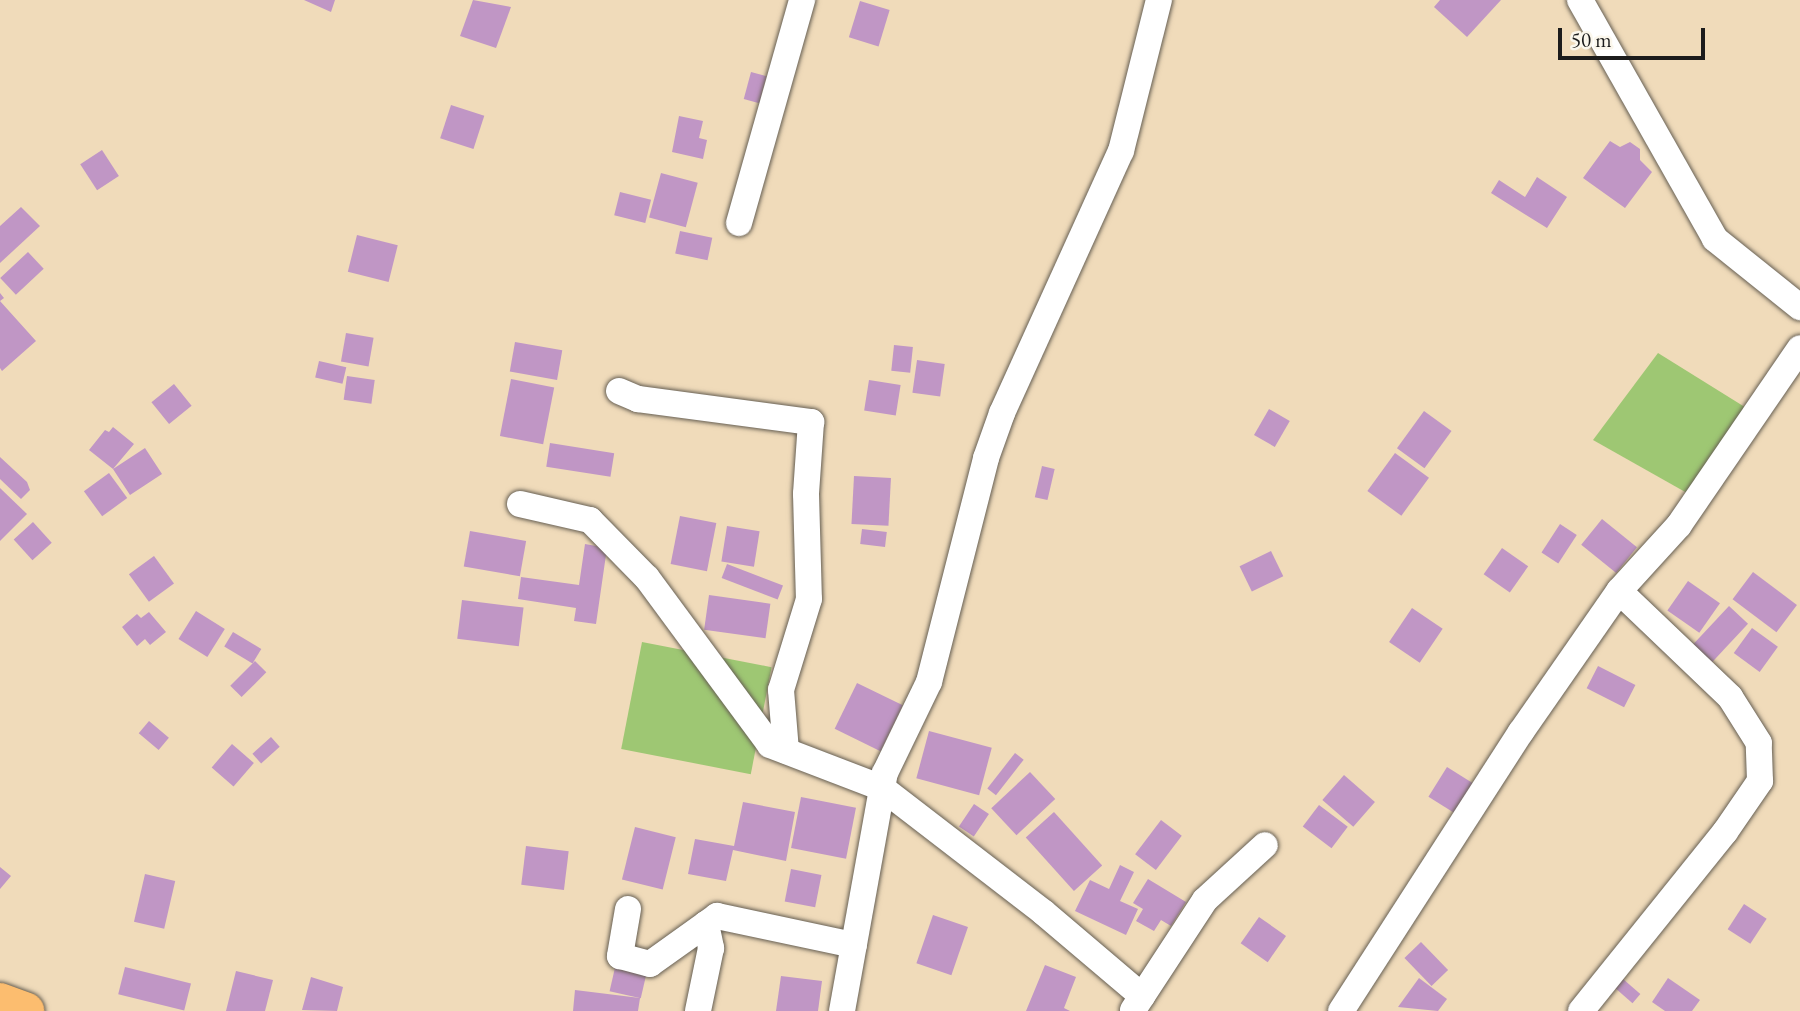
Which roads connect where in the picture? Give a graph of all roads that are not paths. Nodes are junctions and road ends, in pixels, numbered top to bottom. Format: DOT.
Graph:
graph roads {
  1 [pos="802,0"];
  2 [pos="1159,0"];
  3 [pos="1580,0"];
  4 [pos="739,223"];
  5 [pos="1800,307"];
  6 [pos="1800,348"];
  7 [pos="619,391"];
  8 [pos="520,503"];
  9 [pos="1619,591"];
  10 [pos="786,751"];
  11 [pos="882,788"];
  12 [pos="1265,845"];
  13 [pos="628,908"];
  14 [pos="706,924"];
  15 [pos="854,945"];
  16 [pos="0,1002"];
  17 [pos="1137,1003"];
  18 [pos="25,1011"];
  19 [pos="698,1011"];
  20 [pos="842,1011"];
  21 [pos="1341,1011"];
  22 [pos="1581,1011"];
  1 -- 4 [label="street"];
  2 -- 11 [label="street"];
  3 -- 5 [label="street"];
  6 -- 9 [label="street"];
  7 -- 10 [label="street"];
  8 -- 10 [label="street"];
  9 -- 21 [label="street"];
  9 -- 22 [label="street"];
  10 -- 11 [label="street"];
  11 -- 15 [label="street"];
  11 -- 17 [label="street"];
  12 -- 17 [label="street"];
  13 -- 14 [label="street"];
  14 -- 15 [label="street"];
  14 -- 19 [label="street"];
  15 -- 20 [label="street"];
  16 -- 18 [label="highway"];
}
